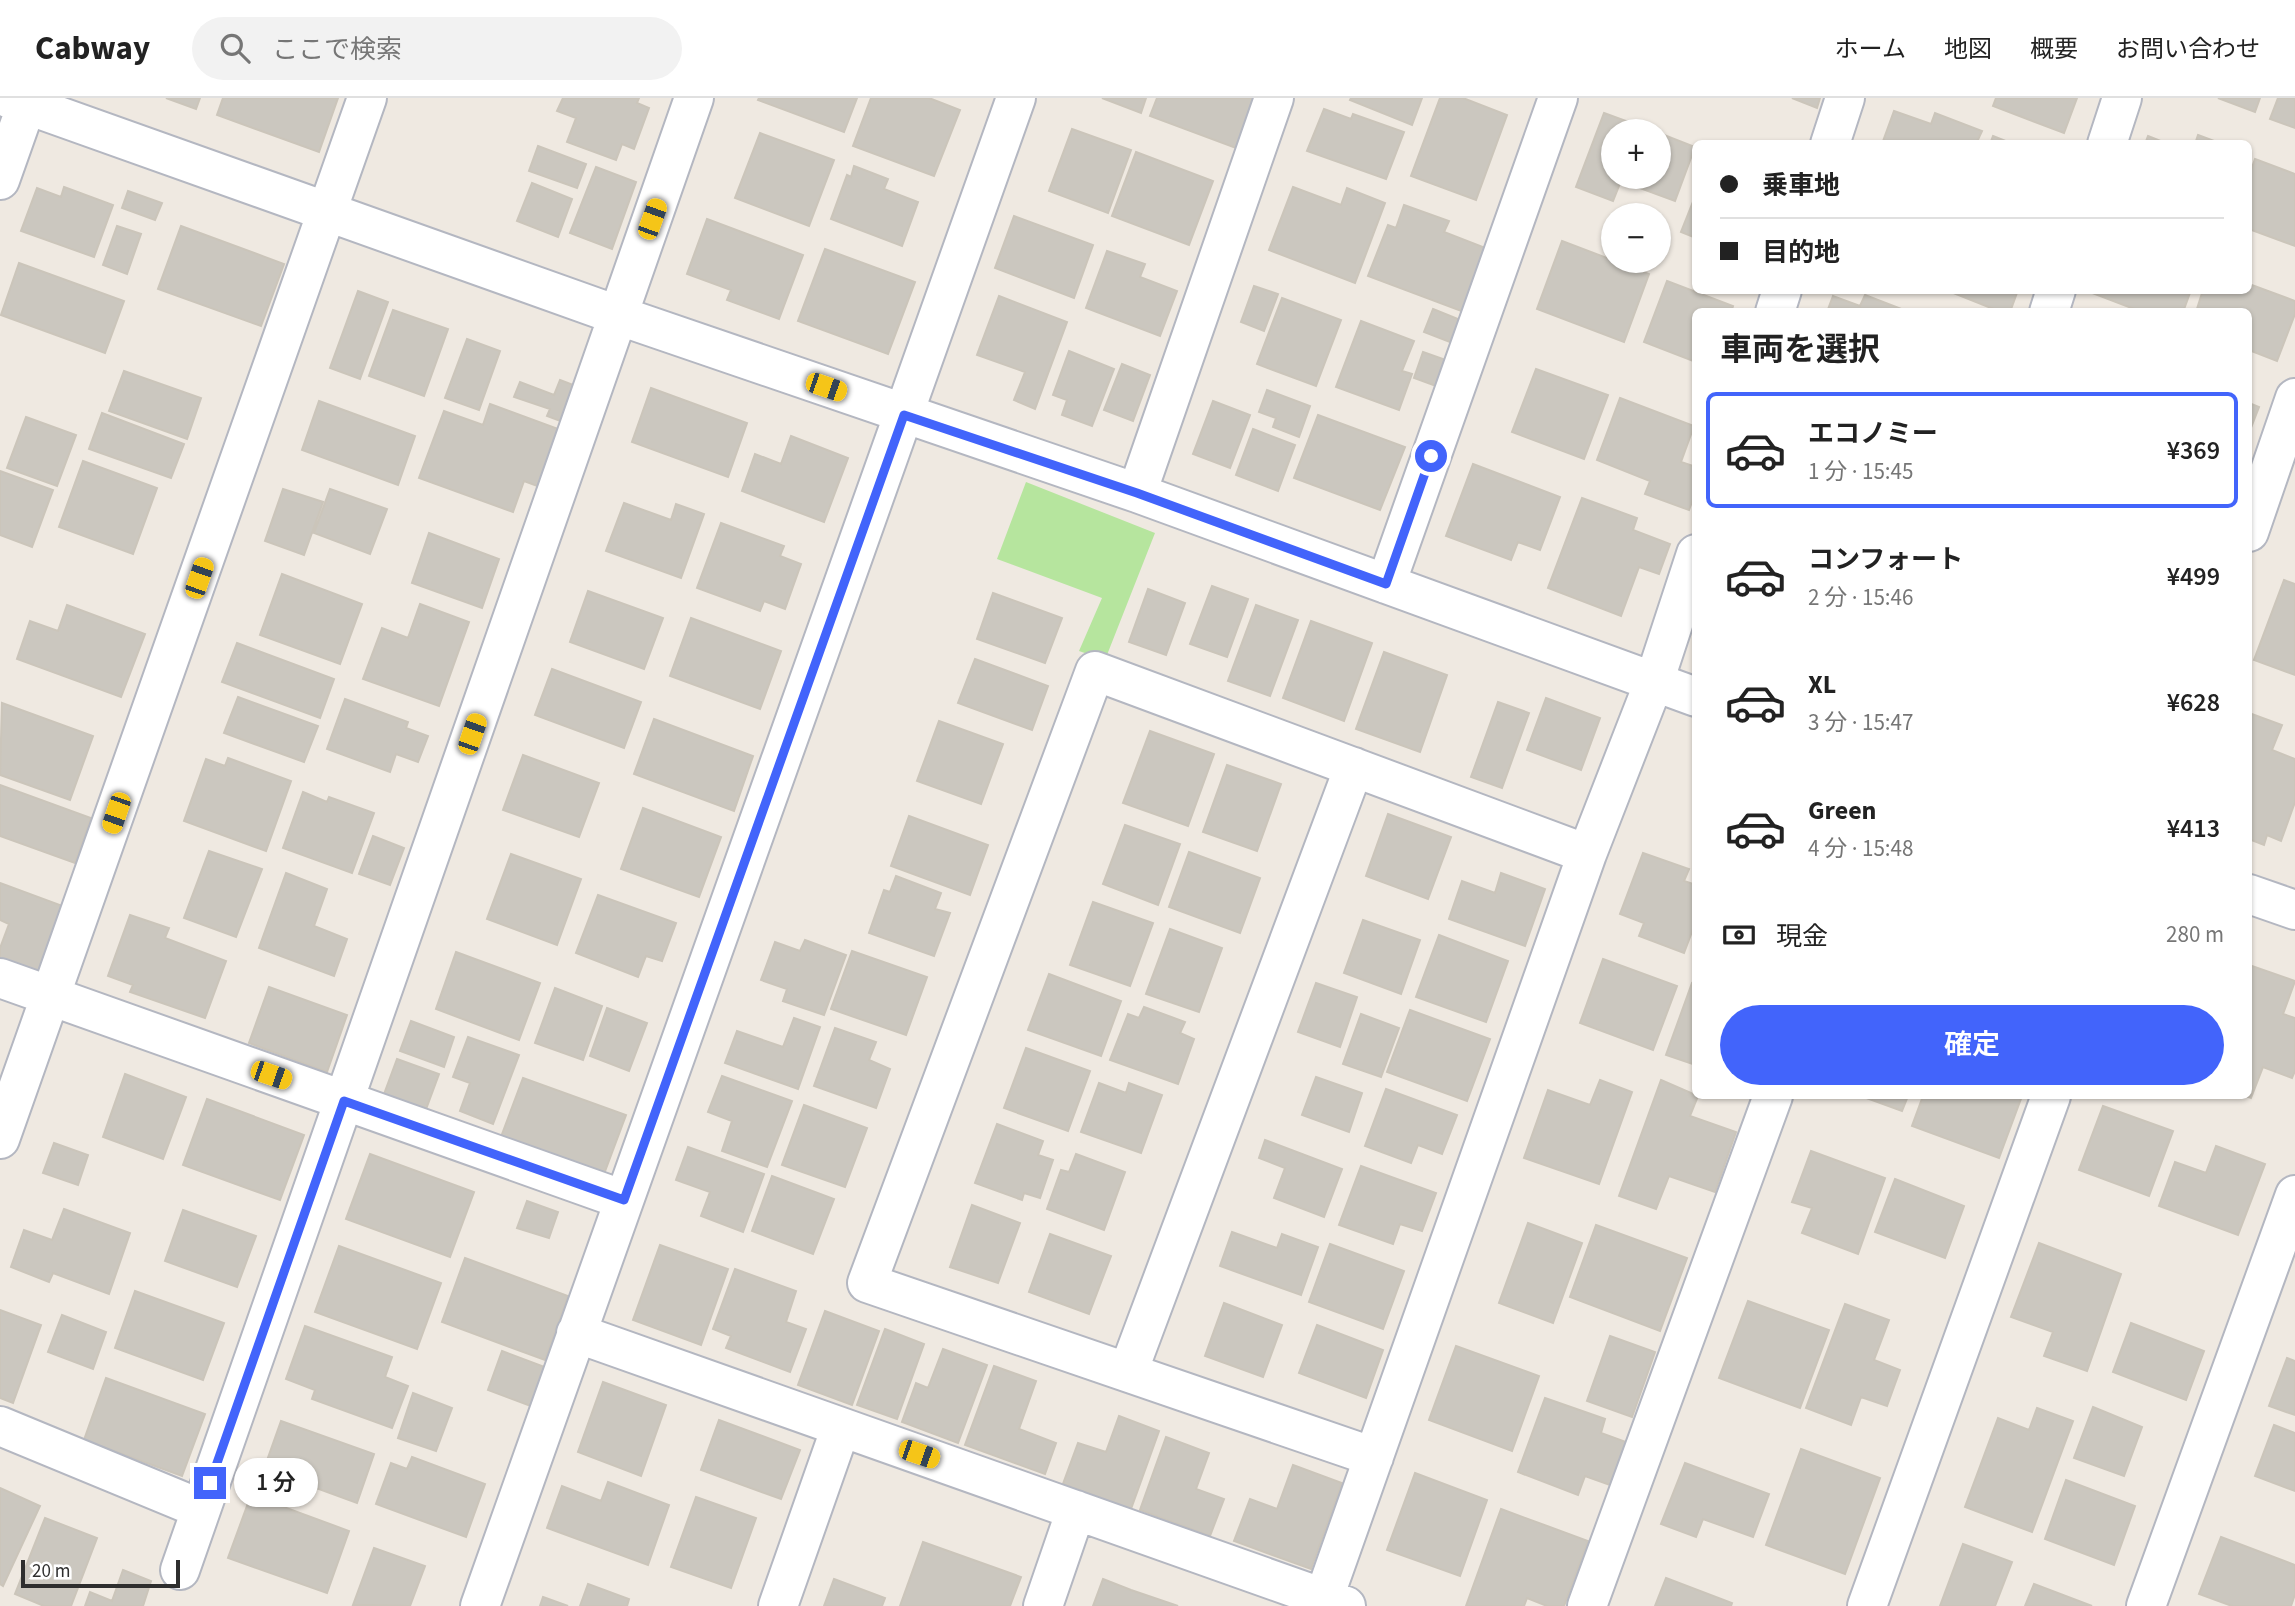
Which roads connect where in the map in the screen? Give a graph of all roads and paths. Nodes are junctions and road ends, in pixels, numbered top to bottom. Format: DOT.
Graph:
graph roads {
  1 [pos="367,98"];
  2 [pos="694,98"];
  3 [pos="1016,98"];
  4 [pos="1274,98"];
  5 [pos="1558,98"];
  6 [pos="1845,98"];
  7 [pos="2122,98"];
  8 [pos="21,100"];
  9 [pos="1831,140"];
  10 [pos="2108,140"];
  11 [pos="0,180"];
  12 [pos="328,211"];
  13 [pos="617,315"];
  14 [pos="2295,398"];
  15 [pos="904,415"];
  16 [pos="1137,493"];
  17 [pos="2252,523"];
  18 [pos="1692,566"];
  19 [pos="1386,584"];
  20 [pos="1654,681"];
  21 [pos="1692,695"];
  22 [pos="1354,767"];
  23 [pos="1587,854"];
  24 [pos="2252,895"];
  25 [pos="2295,910"];
  26 [pos="0,978"];
  27 [pos="51,997"];
  28 [pos="1772,1099"];
  29 [pos="2050,1099"];
  30 [pos="344,1101"];
  31 [pos="0,1139"];
  32 [pos="2295,1195"];
  33 [pos="624,1200"];
  34 [pos="576,1333"];
  35 [pos="1128,1372"];
  36 [pos="0,1426"];
  37 [pos="841,1427"];
  38 [pos="1374,1457"];
  39 [pos="201,1509"];
  40 [pos="1076,1510"];
  41 [pos="180,1570"];
  42 [pos="1330,1603"];
  43 [pos="480,1606"];
  44 [pos="778,1606"];
  45 [pos="1043,1606"];
  46 [pos="1587,1606"];
  47 [pos="1867,1606"];
  48 [pos="2146,1606"];
  1 -- 12 [label="street"];
  2 -- 13 [label="street"];
  3 -- 15 [label="street"];
  4 -- 16 [label="street"];
  5 -- 19 [label="street"];
  6 -- 9 [label="street"];
  7 -- 10 [label="street"];
  8 -- 11 [label="street"];
  8 -- 12 [label="street"];
  12 -- 13 [label="street"];
  12 -- 27 [label="street"];
  13 -- 15 [label="street"];
  13 -- 30 [label="street"];
  14 -- 17 [label="street"];
  15 -- 16 [label="street"];
  15 -- 33 [label="street"];
  16 -- 19 [label="street"];
  18 -- 20 [label="street"];
  19 -- 20 [label="street"];
  20 -- 21 [label="street"];
  20 -- 23 [label="street"];
  22 -- 23 [label="street"];
  22 -- 35 [label="street"];
  22 -- 35 [label="street"];
  23 -- 38 [label="street"];
  24 -- 25 [label="street"];
  26 -- 27 [label="street"];
  27 -- 30 [label="street"];
  27 -- 31 [label="street"];
  28 -- 46 [label="street"];
  29 -- 47 [label="street"];
  30 -- 33 [label="street"];
  30 -- 39 [label="street"];
  32 -- 48 [label="street"];
  33 -- 34 [label="street"];
  34 -- 37 [label="street"];
  34 -- 43 [label="street"];
  35 -- 38 [label="street"];
  36 -- 39 [label="street"];
  37 -- 40 [label="street"];
  37 -- 44 [label="street"];
  38 -- 42 [label="street"];
  39 -- 41 [label="street"];
  40 -- 42 [label="street"];
  40 -- 45 [label="street"];
}
